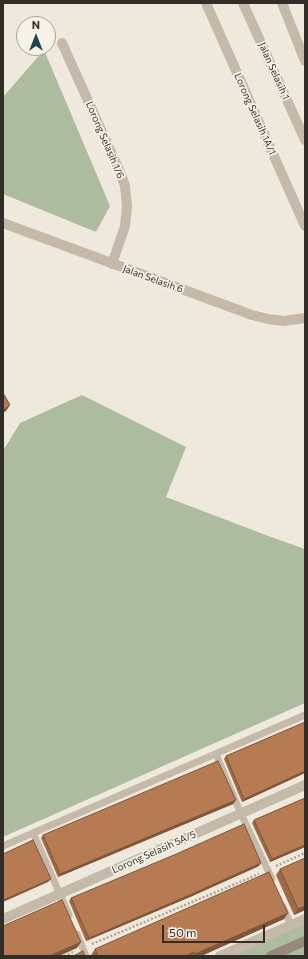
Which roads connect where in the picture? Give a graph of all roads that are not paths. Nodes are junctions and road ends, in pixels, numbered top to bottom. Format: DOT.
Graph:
graph roads {
  1 [pos="206,3"];
  2 [pos="243,3"];
  3 [pos="282,3"];
  4 [pos="62,43"];
  5 [pos="305,61"];
  6 [pos="305,140"];
  7 [pos="3,223"];
  8 [pos="305,226"];
  9 [pos="112,264"];
  10 [pos="305,318"];
  11 [pos="305,715"];
  12 [pos="216,754"];
  13 [pos="305,785"];
  14 [pos="241,814"];
  15 [pos="33,833"];
  16 [pos="3,846"];
  17 [pos="274,884"];
  18 [pos="60,894"];
  19 [pos="279,898"];
  20 [pos="3,918"];
  21 [pos="305,919"];
  22 [pos="291,925"];
  23 [pos="305,941"];
  24 [pos="86,956"];
  25 [pos="220,956"];
  26 [pos="271,956"];
  1 -- 8 [label="street, Lorong Selasih 1A/1"];
  2 -- 6 [label="street, Jalan Selasih 1"];
  3 -- 5 [label="street"];
  4 -- 9 [label="street, Lorong Selasih 1/6"];
  7 -- 9 [label="street, Jalan Selasih 6"];
  9 -- 10 [label="street, Jalan Selasih 6"];
  11 -- 12 [label="lane"];
  12 -- 14 [label="lane"];
  12 -- 15 [label="lane"];
  13 -- 14 [label="street, Lorong Selasih 5A/5"];
  14 -- 17 [label="lane"];
  14 -- 18 [label="street, Lorong Selasih 5A/5"];
  15 -- 16 [label="lane"];
  15 -- 18 [label="lane"];
  18 -- 20 [label="street, Lorong Selasih 5A/5"];
  18 -- 24 [label="lane"];
  19 -- 22 [label="lane"];
  21 -- 22 [label="street"];
  22 -- 25 [label="street"];
  23 -- 26 [label="street"];
}
